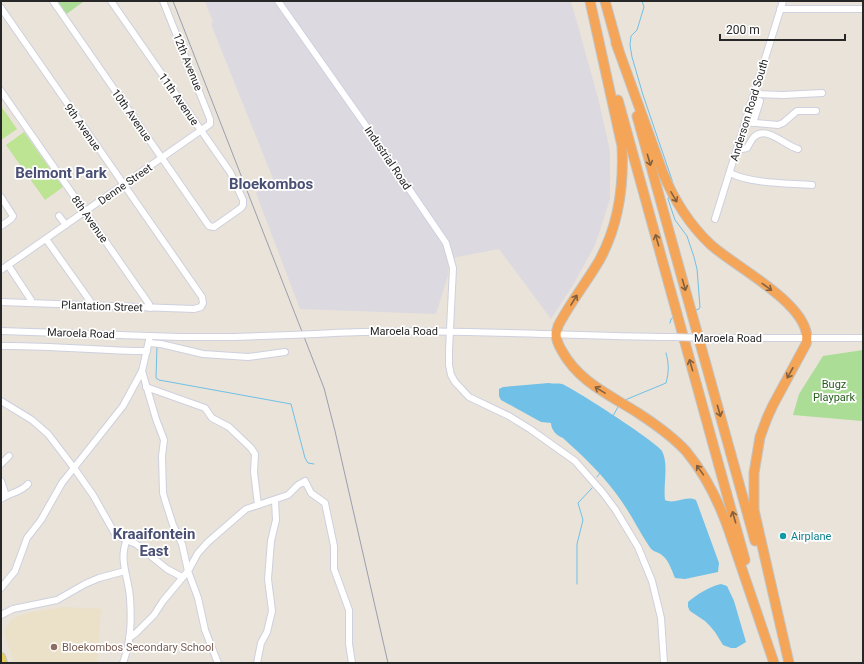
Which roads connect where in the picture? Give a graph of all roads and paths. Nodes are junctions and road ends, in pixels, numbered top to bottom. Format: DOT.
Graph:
graph roads {
  1 [pos="53,1"];
  2 [pos="111,1"];
  3 [pos="163,1"];
  4 [pos="278,1"];
  5 [pos="590,1"];
  6 [pos="605,1"];
  7 [pos="783,1"];
  8 [pos="1,8"];
  9 [pos="780,9"];
  10 [pos="863,9"];
  11 [pos="616,43"];
  12 [pos="1,91"];
  13 [pos="822,93"];
  14 [pos="754,94"];
  15 [pos="760,101"];
  16 [pos="816,111"];
  17 [pos="745,122"];
  18 [pos="753,123"];
  19 [pos="210,124"];
  20 [pos="201,131"];
  21 [pos="798,149"];
  22 [pos="737,150"];
  23 [pos="162,158"];
  24 [pos="730,173"];
  25 [pos="124,185"];
  26 [pos="812,185"];
  27 [pos="1,197"];
  28 [pos="85,212"];
  29 [pos="59,216"];
  30 [pos="715,219"];
  31 [pos="66,225"];
  32 [pos="1,226"];
  33 [pos="212,227"];
  34 [pos="46,238"];
  35 [pos="8,266"];
  36 [pos="1,270"];
  37 [pos="1,302"];
  38 [pos="31,303"];
  39 [pos="90,305"];
  40 [pos="202,305"];
  41 [pos="150,308"];
  42 [pos="1,331"];
  43 [pos="450,331"];
  44 [pos="556,334"];
  45 [pos="150,336"];
  46 [pos="808,338"];
  47 [pos="863,338"];
  48 [pos="149,343"];
  49 [pos="1,346"];
  50 [pos="147,351"];
  51 [pos="285,352"];
  52 [pos="142,371"];
  53 [pos="146,387"];
  54 [pos="1,401"];
  55 [pos="9,456"];
  56 [pos="1,464"];
  57 [pos="74,468"];
  58 [pos="1,481"];
  59 [pos="28,484"];
  60 [pos="4,498"];
  61 [pos="275,500"];
  62 [pos="258,505"];
  63 [pos="127,540"];
  64 [pos="125,571"];
  65 [pos="188,571"];
  66 [pos="182,577"];
  67 [pos="1,588"];
  68 [pos="1,615"];
  69 [pos="129,638"];
  70 [pos="1,657"];
  71 [pos="3,663"];
  72 [pos="123,663"];
  73 [pos="218,663"];
  74 [pos="257,663"];
  75 [pos="352,663"];
  76 [pos="664,663"];
  77 [pos="774,663"];
  78 [pos="789,663"];
  1 -- 23 [label="street, 10th Avenue"];
  2 -- 20 [label="street, 11th Avenue"];
  3 -- 19 [label="street, 12th Avenue"];
  4 -- 43 [label="street, Industrial Road"];
  44 -- 5 [label="highway, one-way"];
  77 -- 5 [label="highway, one-way"];
  6 -- 11 [label="highway"];
  7 -- 9 [label="street, Anderson Road South"];
  8 -- 25 [label="street, 9th Avenue"];
  9 -- 10 [label="street"];
  9 -- 14 [label="street, Anderson Road South"];
  11 -- 46 [label="highway, one-way"];
  11 -- 78 [label="highway, one-way"];
  12 -- 28 [label="street, 8th Avenue"];
  13 -- 14 [label="street"];
  14 -- 17 [label="street, Anderson Road South"];
  15 -- 18 [label="street"];
  16 -- 18 [label="street"];
  17 -- 18 [label="street"];
  17 -- 22 [label="street, Anderson Road South"];
  19 -- 20 [label="street, Denne Street"];
  20 -- 23 [label="street, Denne Street"];
  20 -- 33 [label="street, 11th Avenue"];
  21 -- 22 [label="street"];
  22 -- 24 [label="street, Anderson Road South"];
  23 -- 25 [label="street, Denne Street"];
  23 -- 33 [label="street, 10th Avenue"];
  24 -- 26 [label="street"];
  24 -- 30 [label="street, Anderson Road South"];
  25 -- 28 [label="street, Denne Street"];
  25 -- 40 [label="street, 9th Avenue"];
  27 -- 32 [label="street"];
  28 -- 31 [label="street, Denne Street"];
  28 -- 41 [label="street, 8th Avenue"];
  29 -- 31 [label="street"];
  31 -- 34 [label="street, Denne Street"];
  34 -- 35 [label="street, Denne Street"];
  34 -- 39 [label="street"];
  35 -- 36 [label="street, Denne Street"];
  35 -- 38 [label="street"];
  37 -- 38 [label="street, Plantation Street"];
  38 -- 39 [label="street, Plantation Street"];
  39 -- 41 [label="street, Plantation Street"];
  40 -- 41 [label="street, Plantation Street"];
  42 -- 45 [label="street, Maroela Road"];
  43 -- 44 [label="street, Maroela Road"];
  43 -- 45 [label="street, Maroela Road, bridge"];
  43 -- 76 [label="street, Industrial Road"];
  44 -- 46 [label="street, Maroela Road, bridge"];
  77 -- 44 [label="highway, one-way"];
  45 -- 48 [label="street"];
  46 -- 47 [label="street, Maroela Road"];
  46 -- 78 [label="highway, one-way"];
  48 -- 50 [label="street"];
  48 -- 51 [label="street"];
  49 -- 50 [label="street"];
  50 -- 52 [label="street"];
  52 -- 53 [label="street"];
  52 -- 57 [label="street"];
  53 -- 62 [label="street"];
  53 -- 65 [label="street"];
  54 -- 57 [label="street"];
  55 -- 56 [label="street"];
  57 -- 63 [label="street"];
  57 -- 67 [label="street"];
  58 -- 60 [label="street"];
  59 -- 60 [label="street"];
  61 -- 62 [label="street"];
  61 -- 74 [label="street"];
  61 -- 75 [label="street"];
  62 -- 65 [label="street"];
  63 -- 64 [label="street"];
  63 -- 66 [label="street"];
  64 -- 68 [label="street"];
  64 -- 69 [label="street"];
  65 -- 66 [label="street"];
  65 -- 73 [label="street"];
  66 -- 69 [label="street"];
  69 -- 72 [label="street"];
  70 -- 71 [label="main road"];
}
